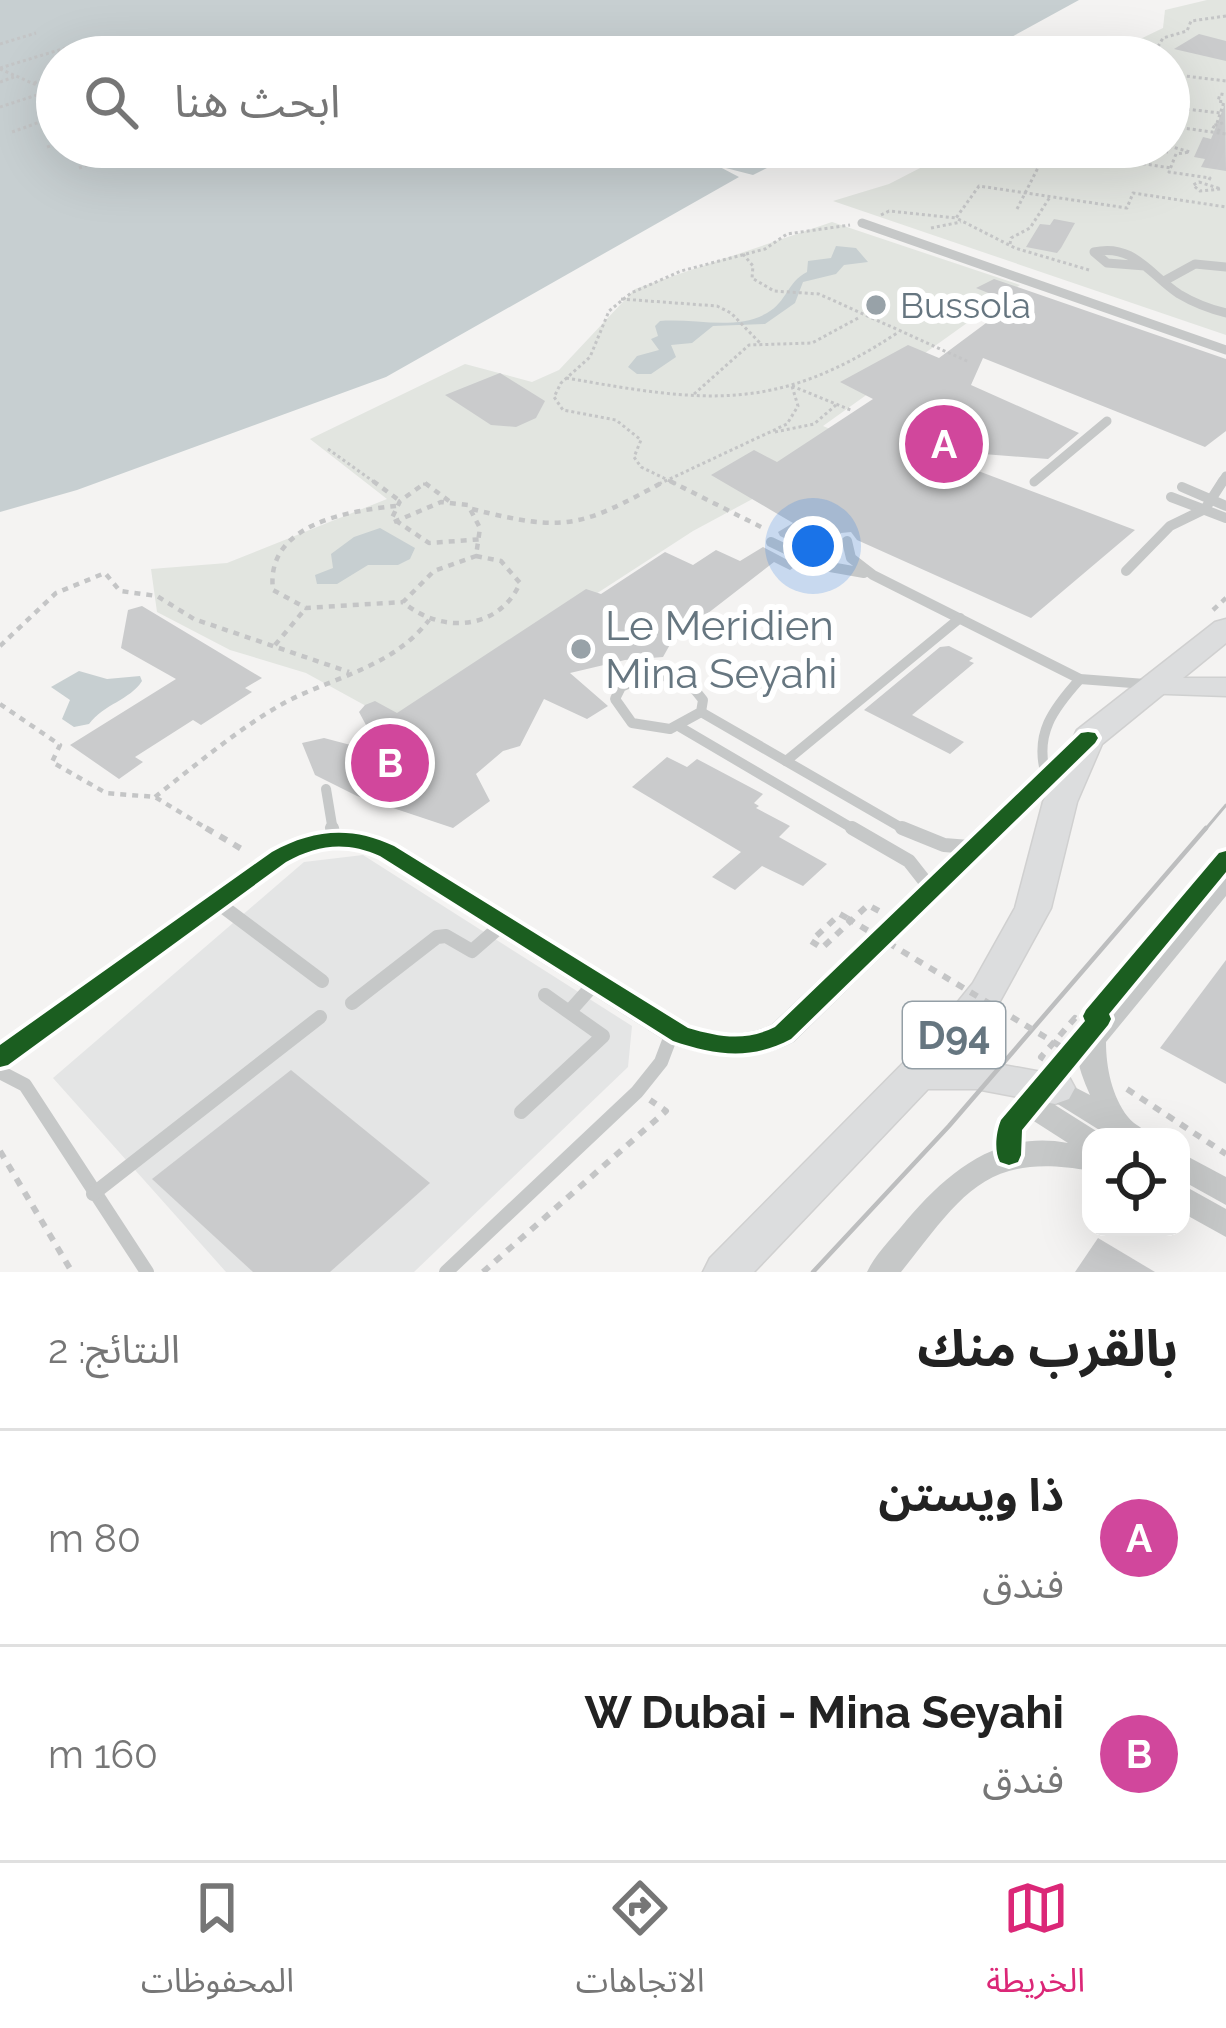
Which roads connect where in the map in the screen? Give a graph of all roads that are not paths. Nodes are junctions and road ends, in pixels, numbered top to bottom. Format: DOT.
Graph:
graph roads {
  1 [pos="862,223"];
  2 [pos="1145,266"];
  3 [pos="1226,266"];
  4 [pos="1164,281"];
  5 [pos="1226,313"];
  6 [pos="1226,350"];
  7 [pos="1108,421"];
  8 [pos="1226,476"];
  9 [pos="1034,482"];
  10 [pos="1181,488"];
  11 [pos="1171,497"];
  12 [pos="1209,505"];
  13 [pos="1226,506"];
  14 [pos="1226,518"];
  15 [pos="848,541"];
  16 [pos="771,542"];
  17 [pos="1126,571"];
  18 [pos="873,575"];
  19 [pos="960,618"];
  20 [pos="1226,628"];
  21 [pos="1080,679"];
  22 [pos="1154,684"];
  23 [pos="1226,687"];
  24 [pos="701,712"];
  25 [pos="680,727"];
  26 [pos="1088,738"];
  27 [pos="789,763"];
  28 [pos="1046,776"];
  29 [pos="771,781"];
  30 [pos="326,789"];
  31 [pos="914,835"];
  32 [pos="334,838"];
  33 [pos="975,846"];
  34 [pos="896,853"];
  35 [pos="1226,879"];
  36 [pos="926,880"];
  37 [pos="218,903"];
  38 [pos="504,924"];
  39 [pos="322,981"];
  40 [pos="596,982"];
  41 [pos="544,995"];
  42 [pos="352,1004"];
  43 [pos="570,1011"];
  44 [pos="320,1017"];
  45 [pos="673,1030"];
  46 [pos="0,1058"];
  47 [pos="0,1072"];
  48 [pos="919,1073"];
  49 [pos="1049,1087"];
  50 [pos="521,1112"];
  51 [pos="1120,1128"];
  52 [pos="1125,1128"];
  53 [pos="1082,1136"];
  54 [pos="1082,1157"];
  55 [pos="1204,1184"];
  56 [pos="93,1194"];
  57 [pos="1226,1224"];
  58 [pos="147,1272"];
  59 [pos="446,1272"];
  60 [pos="725,1272"];
  61 [pos="882,1272"];
  1 -- 6 [label="lane"];
  2 -- 2 [label="lane"];
  2 -- 4 [label="lane"];
  3 -- 4 [label="lane"];
  4 -- 5 [label="lane"];
  7 -- 9 [label="lane"];
  8 -- 12 [label="lane"];
  10 -- 12 [label="lane"];
  11 -- 12 [label="lane"];
  12 -- 13 [label="lane"];
  12 -- 14 [label="lane"];
  12 -- 17 [label="lane"];
  15 -- 18 [label="lane"];
  16 -- 18 [label="lane"];
  18 -- 19 [label="lane"];
  19 -- 21 [label="lane"];
  19 -- 27 [label="lane"];
  20 -- 22 [label="main road, D94"];
  21 -- 22 [label="lane"];
  21 -- 28 [label="lane"];
  22 -- 23 [label="main road"];
  22 -- 26 [label="main road, D94"];
  24 -- 25 [label="lane"];
  24 -- 25 [label="lane"];
  24 -- 27 [label="lane"];
  25 -- 29 [label="lane"];
  26 -- 28 [label="street"];
  26 -- 48 [label="main road, D94"];
  27 -- 29 [label="lane"];
  27 -- 31 [label="lane"];
  28 -- 33 [label="street"];
  29 -- 34 [label="lane"];
  30 -- 32 [label="lane"];
  31 -- 33 [label="lane"];
  31 -- 34 [label="lane"];
  32 -- 37 [label="street"];
  32 -- 38 [label="street"];
  33 -- 36 [label="street"];
  34 -- 36 [label="lane"];
  35 -- 52 [label="street"];
  36 -- 45 [label="street"];
  37 -- 39 [label="lane"];
  37 -- 46 [label="street"];
  38 -- 40 [label="street"];
  38 -- 42 [label="lane"];
  40 -- 43 [label="lane"];
  40 -- 45 [label="street"];
  41 -- 43 [label="lane"];
  43 -- 50 [label="lane"];
  44 -- 56 [label="lane"];
  45 -- 59 [label="lane"];
  47 -- 56 [label="lane"];
  48 -- 49 [label="main road"];
  48 -- 60 [label="main road, D94"];
  49 -- 51 [label="street"];
  49 -- 53 [label="street"];
  54 -- 61 [label="street"];
  55 -- 57 [label="street"];
  56 -- 58 [label="lane"];
}
